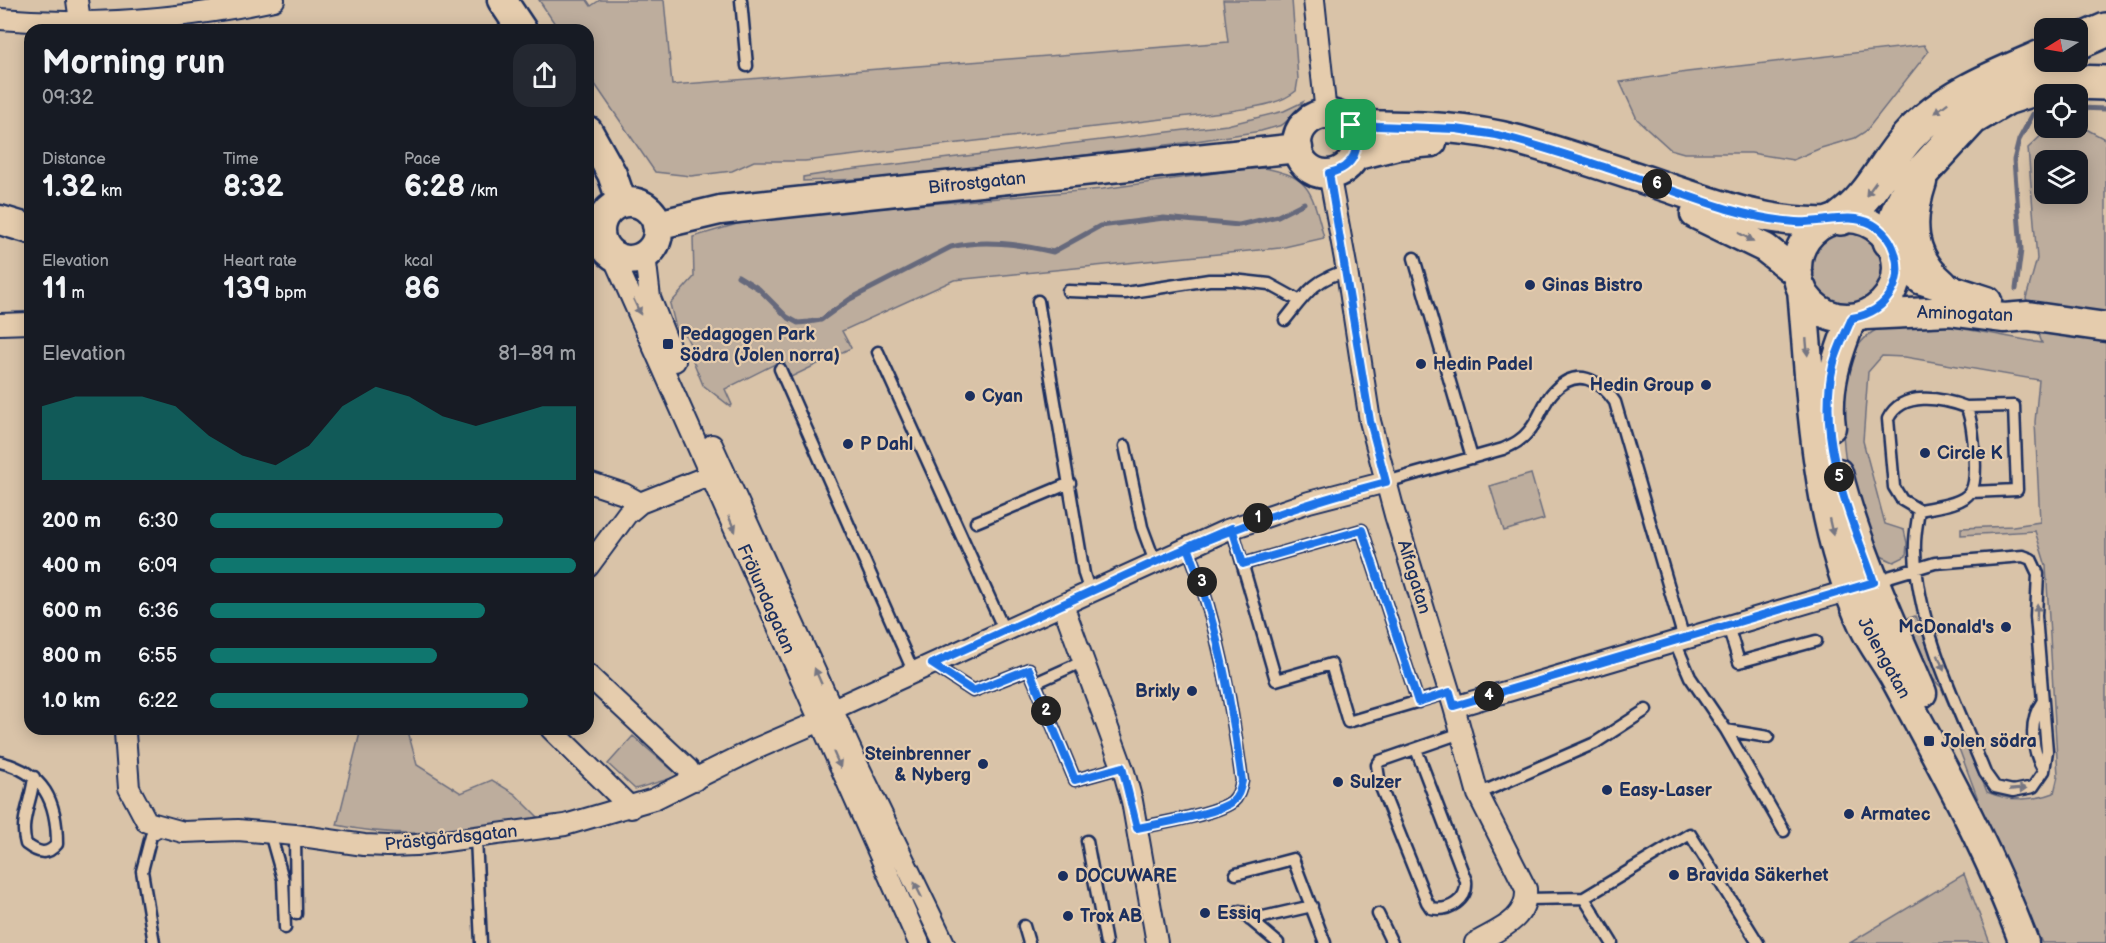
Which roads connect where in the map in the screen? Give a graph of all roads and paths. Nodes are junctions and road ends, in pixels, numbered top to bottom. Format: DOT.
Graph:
graph roads {
  1 [pos="77,0"];
  2 [pos="274,0"];
  3 [pos="502,0"];
  4 [pos="741,0"];
  5 [pos="1314,0"];
  6 [pos="0,19"];
  7 [pos="80,21"];
  8 [pos="518,24"];
  9 [pos="2106,30"];
  10 [pos="2088,38"];
  11 [pos="2034,60"];
  12 [pos="747,66"];
  13 [pos="2106,83"];
  14 [pos="1338,119"];
  15 [pos="594,142"];
  16 [pos="1298,148"];
  17 [pos="1354,156"];
  18 [pos="1926,171"];
  19 [pos="1329,173"];
  20 [pos="604,216"];
  21 [pos="0,220"];
  22 [pos="1835,220"];
  23 [pos="657,225"];
  24 [pos="24,227"];
  25 [pos="0,237"];
  26 [pos="24,243"];
  27 [pos="602,251"];
  28 [pos="1893,251"];
  29 [pos="645,255"];
  30 [pos="1414,258"];
  31 [pos="1347,272"];
  32 [pos="1800,282"];
  33 [pos="1068,291"];
  34 [pos="1954,292"];
  35 [pos="1038,301"];
  36 [pos="1300,301"];
  37 [pos="2028,316"];
  38 [pos="1859,317"];
  39 [pos="1285,320"];
  40 [pos="24,323"];
  41 [pos="0,324"];
  42 [pos="2106,327"];
  43 [pos="878,352"];
  44 [pos="780,369"];
  45 [pos="1966,407"];
  46 [pos="1125,446"];
  47 [pos="1472,458"];
  48 [pos="717,473"];
  49 [pos="1386,482"];
  50 [pos="1070,483"];
  51 [pos="594,484"];
  52 [pos="1971,492"];
  53 [pos="640,503"];
  54 [pos="1919,510"];
  55 [pos="976,522"];
  56 [pos="1232,528"];
  57 [pos="1188,547"];
  58 [pos="594,559"];
  59 [pos="1155,562"];
  60 [pos="1243,564"];
  61 [pos="1916,567"];
  62 [pos="1862,586"];
  63 [pos="1090,592"];
  64 [pos="1063,605"];
  65 [pos="1728,626"];
  66 [pos="1005,632"];
  67 [pos="1679,640"];
  68 [pos="1816,641"];
  69 [pos="1084,661"];
  70 [pos="932,664"];
  71 [pos="914,673"];
  72 [pos="594,681"];
  73 [pos="1035,683"];
  74 [pos="1452,699"];
  75 [pos="1418,702"];
  76 [pos="1647,710"];
  77 [pos="827,715"];
  78 [pos="1726,730"];
  79 [pos="1461,733"];
  80 [pos="125,735"];
  81 [pos="557,735"];
  82 [pos="1768,737"];
  83 [pos="1416,749"];
  84 [pos="0,762"];
  85 [pos="1122,767"];
  86 [pos="34,777"];
  87 [pos="695,780"];
  88 [pos="1478,795"];
  89 [pos="631,808"];
  90 [pos="163,828"];
  91 [pos="1137,828"];
  92 [pos="1784,831"];
  93 [pos="270,833"];
  94 [pos="295,835"];
  95 [pos="476,838"];
  96 [pos="1087,841"];
  97 [pos="1236,874"];
  98 [pos="1584,898"];
  99 [pos="1527,899"];
  100 [pos="1312,906"];
  101 [pos="1240,911"];
  102 [pos="296,914"];
  103 [pos="1378,915"];
  104 [pos="1250,920"];
  105 [pos="1024,926"];
  106 [pos="285,928"];
  107 [pos="154,943"];
  108 [pos="481,943"];
  109 [pos="919,943"];
  110 [pos="944,943"];
  111 [pos="1029,943"];
  112 [pos="1106,943"];
  113 [pos="1157,943"];
  114 [pos="1278,943"];
  115 [pos="1325,943"];
  116 [pos="1392,943"];
  117 [pos="1475,943"];
  118 [pos="1612,943"];
  119 [pos="1758,943"];
  120 [pos="2024,943"];
  1 -- 7 [label="street"];
  2 -- 7 [label="street"];
  3 -- 8 [label="main road"];
  4 -- 12 [label="lane"];
  5 -- 14 [label="street"];
  6 -- 7 [label="street"];
  9 -- 10 [label="highway"];
  11 -- 22 [label="highway, one-way"];
  13 -- 18 [label="highway"];
  14 -- 16 [label="main road"];
  14 -- 17 [label="main road"];
  14 -- 22 [label="main road"];
  15 -- 20 [label="main road"];
  16 -- 19 [label="main road"];
  16 -- 23 [label="main road, Bifrostgatan"];
  17 -- 19 [label="main road"];
  17 -- 32 [label="main road, one-way"];
  18 -- 28 [label="highway"];
  18 -- 34 [label="main road"];
  19 -- 31 [label="street, Alfagatan"];
  20 -- 23 [label="main road"];
  20 -- 27 [label="main road"];
  21 -- 24 [label="main road"];
  22 -- 28 [label="main road"];
  22 -- 32 [label="main road"];
  23 -- 29 [label="main road"];
  25 -- 26 [label="main road"];
  27 -- 29 [label="main road"];
  27 -- 48 [label="street, Frölundagatan, one-way"];
  28 -- 34 [label="main road, Aminogatan"];
  28 -- 38 [label="main road"];
  29 -- 48 [label="street, Frölundagatan"];
  30 -- 47 [label="lane"];
  31 -- 36 [label="lane"];
  31 -- 49 [label="street, Alfagatan"];
  32 -- 38 [label="main road"];
  32 -- 62 [label="main road, Jolengatan, one-way"];
  33 -- 36 [label="lane"];
  34 -- 37 [label="main road, Aminogatan"];
  35 -- 50 [label="lane"];
  36 -- 39 [label="lane"];
  37 -- 38 [label="main road, Aminogatan"];
  37 -- 42 [label="main road, Aminogatan"];
  38 -- 62 [label="main road, Jolengatan"];
  40 -- 41 [label="street"];
  43 -- 66 [label="lane"];
  44 -- 71 [label="lane"];
  45 -- 52 [label="lane"];
  45 -- 52 [label="lane"];
  45 -- 54 [label="lane"];
  46 -- 59 [label="lane"];
  47 -- 49 [label="lane"];
  47 -- 67 [label="lane"];
  48 -- 53 [label="street"];
  48 -- 77 [label="street, Frölundagatan"];
  49 -- 56 [label="street, Prästgårdsgatan"];
  49 -- 74 [label="street, Alfagatan"];
  50 -- 55 [label="lane"];
  50 -- 63 [label="lane"];
  51 -- 53 [label="street"];
  52 -- 54 [label="lane"];
  53 -- 58 [label="street"];
  54 -- 61 [label="lane"];
  56 -- 57 [label="street, Prästgårdsgatan"];
  56 -- 60 [label="lane"];
  57 -- 59 [label="street, Prästgårdsgatan"];
  57 -- 91 [label="lane"];
  59 -- 63 [label="street, Prästgårdsgatan"];
  60 -- 75 [label="lane"];
  60 -- 75 [label="lane"];
  61 -- 61 [label="lane, one-way"];
  61 -- 62 [label="lane"];
  62 -- 65 [label="street"];
  62 -- 120 [label="main road, Jolengatan"];
  63 -- 64 [label="street, Prästgårdsgatan"];
  64 -- 66 [label="street, Prästgårdsgatan"];
  64 -- 69 [label="street"];
  65 -- 67 [label="street"];
  65 -- 68 [label="lane"];
  66 -- 70 [label="street, Prästgårdsgatan"];
  67 -- 74 [label="street"];
  67 -- 78 [label="lane"];
  69 -- 73 [label="lane"];
  69 -- 85 [label="street"];
  70 -- 71 [label="street, Prästgårdsgatan"];
  70 -- 73 [label="lane"];
  71 -- 77 [label="street, Prästgårdsgatan"];
  72 -- 87 [label="street"];
  73 -- 85 [label="lane"];
  74 -- 75 [label="lane"];
  74 -- 79 [label="street, Alfagatan"];
  76 -- 88 [label="lane"];
  77 -- 87 [label="street, Prästgårdsgatan"];
  77 -- 109 [label="street, Frölundagatan, one-way"];
  110 -- 77 [label="street, Frölundagatan, one-way"];
  78 -- 82 [label="lane"];
  78 -- 92 [label="lane"];
  79 -- 83 [label="lane"];
  79 -- 88 [label="street, Alfagatan"];
  80 -- 90 [label="street"];
  81 -- 89 [label="street"];
  83 -- 83 [label="lane"];
  84 -- 86 [label="lane"];
  85 -- 91 [label="street"];
  86 -- 86 [label="lane"];
  87 -- 89 [label="street, Prästgårdsgatan"];
  88 -- 99 [label="street, Alfagatan"];
  89 -- 95 [label="street, Prästgårdsgatan"];
  90 -- 93 [label="street, Prästgårdsgatan"];
  90 -- 107 [label="lane"];
  91 -- 113 [label="street"];
  93 -- 94 [label="street, Prästgårdsgatan"];
  93 -- 106 [label="lane"];
  94 -- 95 [label="street, Prästgårdsgatan"];
  94 -- 102 [label="lane"];
  95 -- 108 [label="lane"];
  96 -- 112 [label="lane"];
  97 -- 100 [label="lane"];
  98 -- 99 [label="lane"];
  98 -- 118 [label="lane"];
  98 -- 119 [label="lane"];
  99 -- 117 [label="street"];
  100 -- 104 [label="lane"];
  100 -- 115 [label="lane"];
  101 -- 104 [label="lane"];
  103 -- 116 [label="lane"];
  104 -- 114 [label="lane"];
  105 -- 111 [label="lane"];
}
